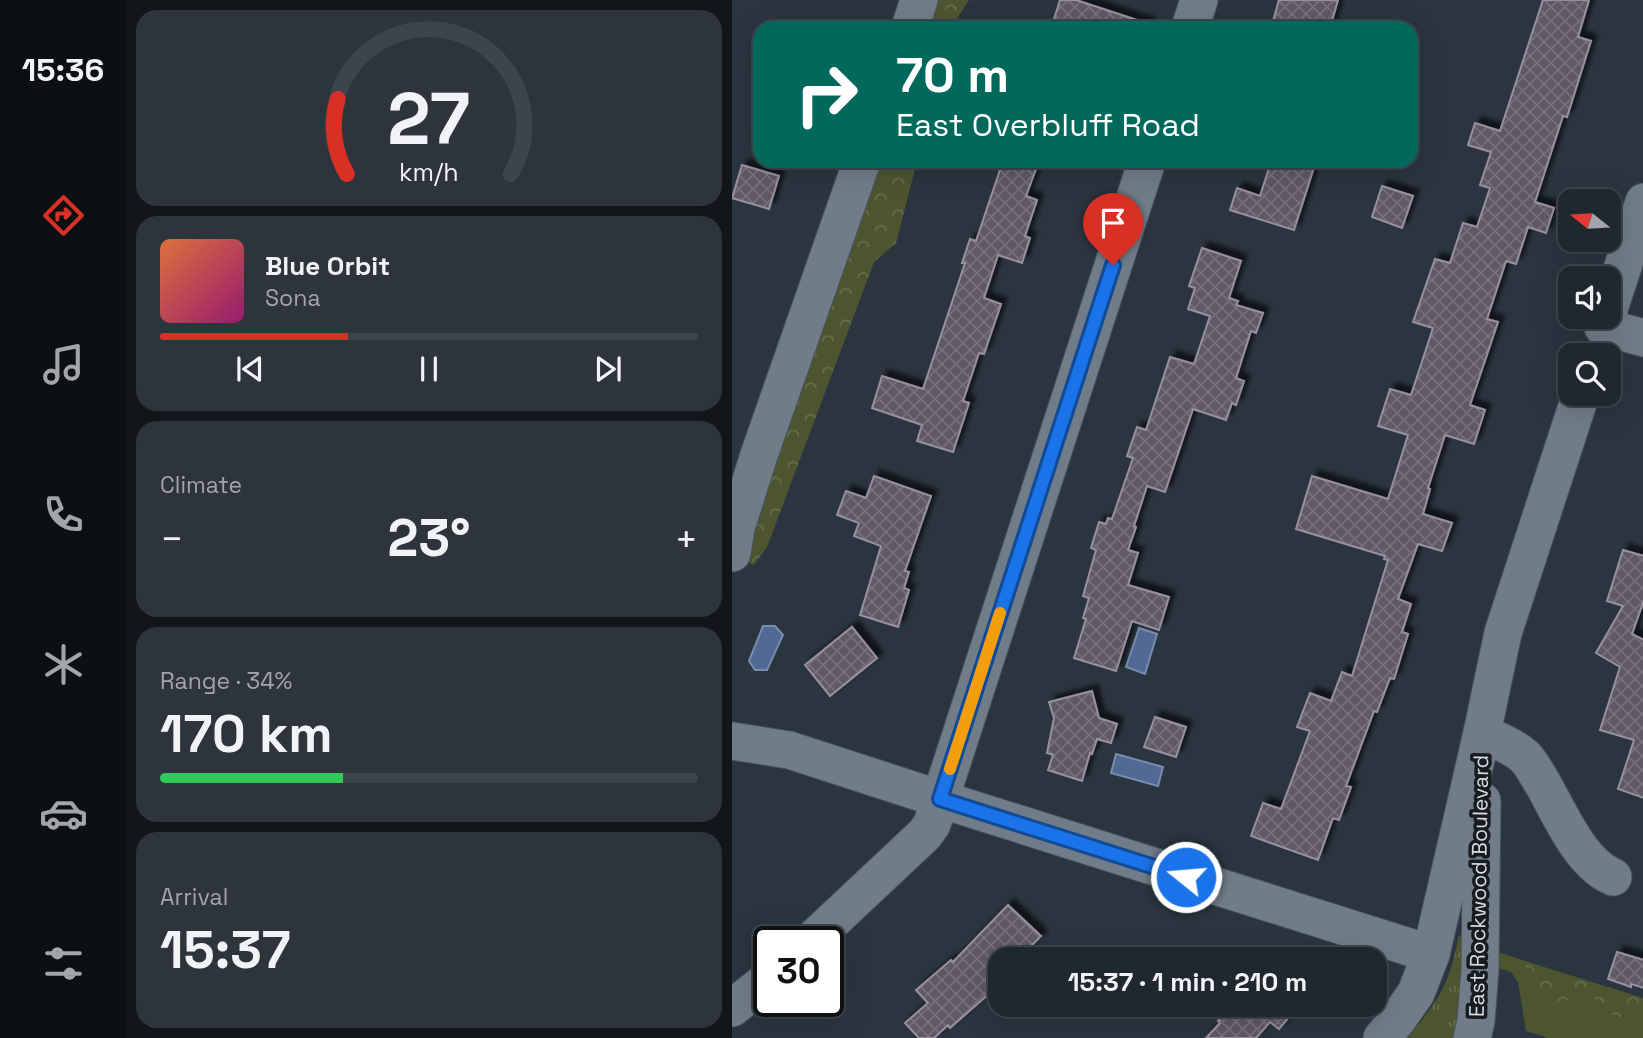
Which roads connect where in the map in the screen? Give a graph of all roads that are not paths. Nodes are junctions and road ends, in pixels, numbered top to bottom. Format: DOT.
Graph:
graph roads {
  1 [pos="919,0"];
  2 [pos="1199,0"];
  3 [pos="912,21"];
  4 [pos="1192,21"];
  5 [pos="860,168"];
  6 [pos="1145,168"];
  7 [pos="1644,202"];
  8 [pos="1621,272"];
  9 [pos="1610,329"];
  10 [pos="1644,338"];
  11 [pos="1577,406"];
  12 [pos="732,552"];
  13 [pos="1482,733"];
  14 [pos="732,741"];
  15 [pos="940,799"];
  16 [pos="1613,877"];
  17 [pos="827,926"];
  18 [pos="1431,954"];
  19 [pos="753,992"];
  20 [pos="732,1009"];
  21 [pos="1382,1038"];
  22 [pos="1472,1038"];
  1 -- 3 [label="street"];
  2 -- 4 [label="street"];
  5 -- 12 [label="street"];
  6 -- 15 [label="street"];
  7 -- 8 [label="street"];
  9 -- 10 [label="street"];
  11 -- 13 [label="street, East Rockwood Boulevard"];
  13 -- 16 [label="street"];
  13 -- 18 [label="street, East Rockwood Boulevard"];
  13 -- 22 [label="street, East Rockwood Boulevard"];
  14 -- 15 [label="street"];
  15 -- 17 [label="street"];
  15 -- 18 [label="street"];
  18 -- 21 [label="street, East Rockwood Boulevard"];
  19 -- 20 [label="street"];
}
